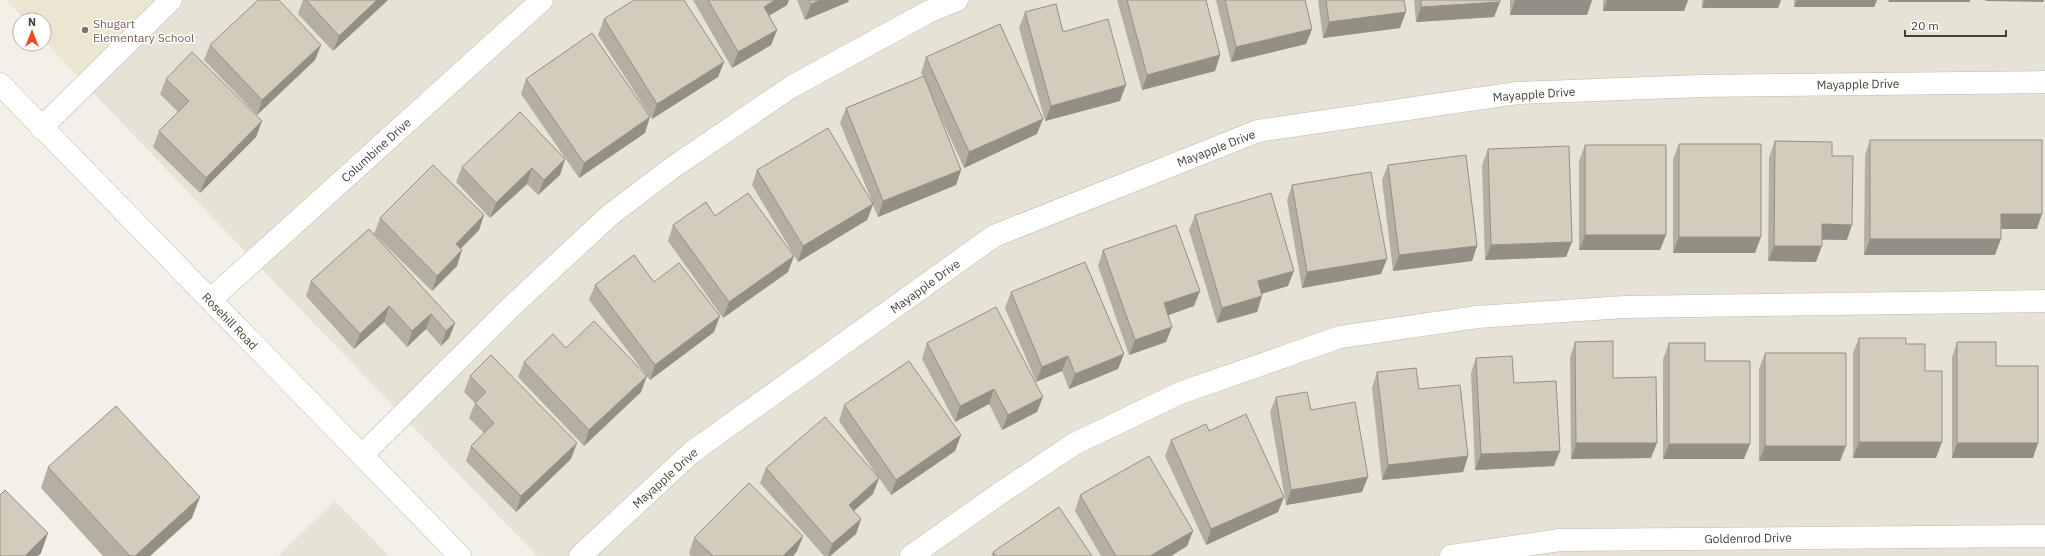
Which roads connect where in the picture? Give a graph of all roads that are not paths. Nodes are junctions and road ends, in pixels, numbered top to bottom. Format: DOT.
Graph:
graph roads {
  1 [pos="171,0"];
  2 [pos="542,0"];
  3 [pos="957,0"];
  4 [pos="2045,82"];
  5 [pos="0,84"];
  6 [pos="41,128"];
  7 [pos="210,300"];
  8 [pos="2045,301"];
  9 [pos="362,455"];
  10 [pos="2045,536"];
  11 [pos="460,556"];
  12 [pos="580,556"];
  13 [pos="911,556"];
  14 [pos="1451,556"];
  1 -- 6 [label="street"];
  2 -- 7 [label="street, Columbine Drive"];
  3 -- 9 [label="street"];
  4 -- 12 [label="street, Mayapple Drive"];
  5 -- 6 [label="street, Rosehill Road"];
  6 -- 7 [label="street, Rosehill Road"];
  7 -- 9 [label="street, Rosehill Road"];
  8 -- 13 [label="street"];
  9 -- 11 [label="street, Rosehill Road"];
  10 -- 14 [label="street, Goldenrod Drive"];
}
